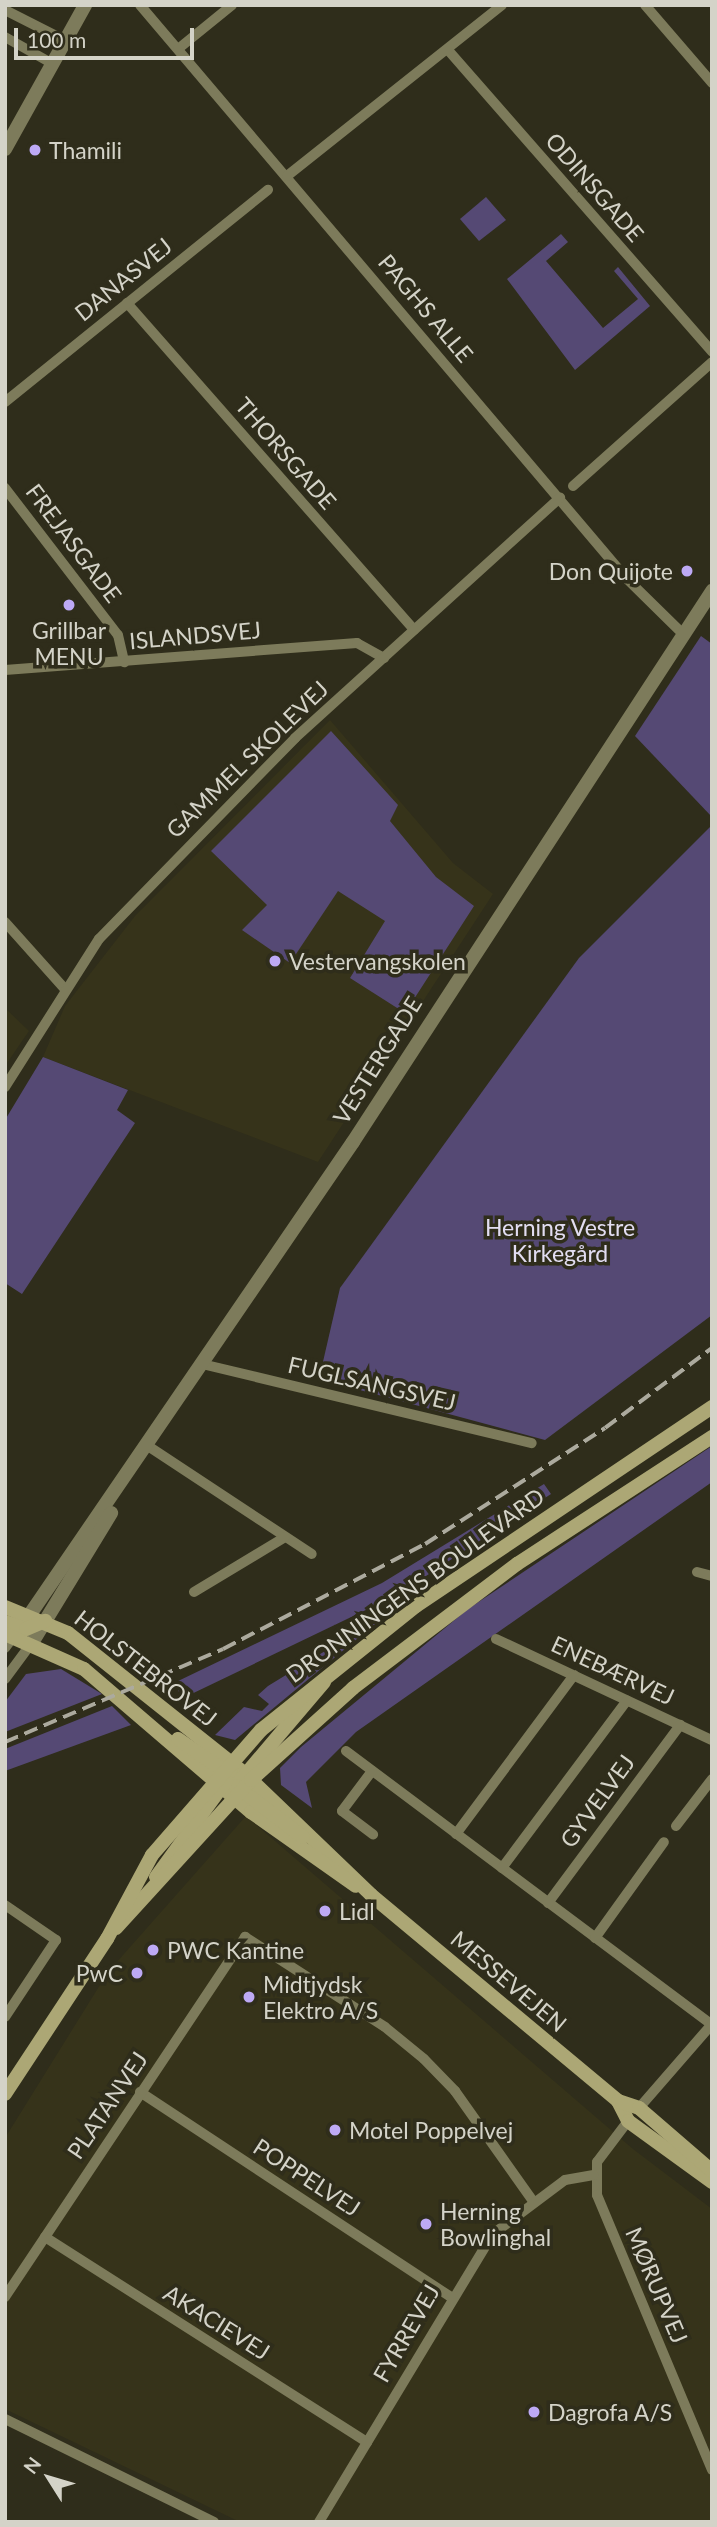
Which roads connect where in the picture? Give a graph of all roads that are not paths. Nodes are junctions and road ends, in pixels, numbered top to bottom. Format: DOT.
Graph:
graph roads {
  1 [pos="85,5"];
  2 [pos="140,5"];
  3 [pos="232,5"];
  4 [pos="502,5"];
  5 [pos="645,5"];
  6 [pos="5,10"];
  7 [pos="5,37"];
  8 [pos="66,41"];
  9 [pos="178,49"];
  10 [pos="448,50"];
  11 [pos="53,64"];
  12 [pos="712,83"];
  13 [pos="5,149"];
  14 [pos="287,176"];
  15 [pos="268,190"];
  16 [pos="127,303"];
  17 [pos="712,352"];
  18 [pos="712,362"];
  19 [pos="5,402"];
  20 [pos="573,486"];
  21 [pos="5,488"];
  22 [pos="560,498"];
  23 [pos="712,591"];
  24 [pos="414,630"];
  25 [pos="683,635"];
  26 [pos="384,658"];
  27 [pos="124,662"];
  28 [pos="5,670"];
  29 [pos="5,922"];
  30 [pos="64,988"];
  31 [pos="5,1087"];
  32 [pos="202,1364"];
  33 [pos="712,1407"];
  34 [pos="712,1437"];
  35 [pos="533,1443"];
  36 [pos="148,1446"];
  37 [pos="122,1486"];
  38 [pos="285,1537"];
  39 [pos="312,1554"];
  40 [pos="697,1572"];
  41 [pos="712,1576"];
  42 [pos="194,1592"];
  43 [pos="5,1607"];
  44 [pos="30,1615"];
  45 [pos="46,1621"];
  46 [pos="5,1622"];
  47 [pos="13,1632"];
  48 [pos="496,1639"];
  49 [pos="33,1641"];
  50 [pos="5,1648"];
  51 [pos="574,1675"];
  52 [pos="5,1678"];
  53 [pos="627,1700"];
  54 [pos="680,1725"];
  55 [pos="712,1740"];
  56 [pos="346,1751"];
  57 [pos="372,1771"];
  58 [pos="712,1779"];
  59 [pos="233,1781"];
  60 [pos="676,1826"];
  61 [pos="373,1834"];
  62 [pos="456,1834"];
  63 [pos="664,1842"];
  64 [pos="502,1868"];
  65 [pos="371,1895"];
  66 [pos="548,1903"];
  67 [pos="5,1905"];
  68 [pos="107,1938"];
  69 [pos="595,1938"];
  70 [pos="5,2017"];
  71 [pos="712,2025"];
  72 [pos="708,2038"];
  73 [pos="140,2092"];
  74 [pos="5,2094"];
  75 [pos="618,2101"];
  76 [pos="639,2108"];
  77 [pos="628,2121"];
  78 [pos="712,2171"];
  79 [pos="594,2175"];
  80 [pos="712,2182"];
  81 [pos="534,2201"];
  82 [pos="45,2237"];
  83 [pos="5,2297"];
  84 [pos="451,2297"];
  85 [pos="5,2419"];
  86 [pos="367,2442"];
  87 [pos="712,2470"];
  88 [pos="214,2522"];
  89 [pos="319,2522"];
  1 -- 8 [label="street"];
  2 -- 9 [label="street, PAGHS ALLE"];
  3 -- 9 [label="street"];
  4 -- 10 [label="street"];
  5 -- 12 [label="street"];
  6 -- 8 [label="street"];
  7 -- 11 [label="street"];
  8 -- 11 [label="street"];
  9 -- 14 [label="street, PAGHS ALLE"];
  10 -- 14 [label="street"];
  10 -- 17 [label="street, ODINSGADE"];
  11 -- 13 [label="street"];
  14 -- 22 [label="street, PAGHS ALLE"];
  15 -- 16 [label="street, DANASVEJ"];
  16 -- 19 [label="street, DANASVEJ"];
  16 -- 24 [label="street, THORSGADE"];
  18 -- 20 [label="street"];
  21 -- 27 [label="street, FREJASGADE"];
  22 -- 24 [label="street, GAMMEL SKOLEVEJ"];
  22 -- 25 [label="street, PAGHS ALLE"];
  23 -- 25 [label="street, VESTERGADE"];
  24 -- 26 [label="street, GAMMEL SKOLEVEJ"];
  25 -- 32 [label="street, VESTERGADE"];
  26 -- 27 [label="street, ISLANDSVEJ"];
  26 -- 30 [label="street, GAMMEL SKOLEVEJ"];
  27 -- 28 [label="street, ISLANDSVEJ"];
  29 -- 30 [label="street"];
  30 -- 31 [label="street, GAMMEL SKOLEVEJ"];
  32 -- 35 [label="street, FUGLSANGSVEJ"];
  32 -- 36 [label="street, VESTERGADE"];
  33 -- 59 [label="main road, DRONNINGENS BOULEVARD"];
  34 -- 59 [label="main road, DRONNINGENS BOULEVARD"];
  36 -- 37 [label="street, VESTERGADE"];
  36 -- 38 [label="street"];
  37 -- 44 [label="street, VESTERGADE"];
  37 -- 45 [label="street, VESTERGADE"];
  38 -- 39 [label="street"];
  38 -- 42 [label="street"];
  40 -- 41 [label="street"];
  43 -- 44 [label="main road, HOLSTEBROVEJ"];
  44 -- 45 [label="main road, HOLSTEBROVEJ"];
  44 -- 47 [label="street, VESTERGADE"];
  45 -- 47 [label="main road"];
  45 -- 49 [label="street, VESTERGADE"];
  45 -- 59 [label="main road, HOLSTEBROVEJ"];
  46 -- 47 [label="main road, HOLSTEBROVEJ"];
  47 -- 49 [label="main road, HOLSTEBROVEJ"];
  47 -- 50 [label="street"];
  48 -- 51 [label="street, ENEBÆRVEJ"];
  49 -- 52 [label="street"];
  49 -- 59 [label="main road, HOLSTEBROVEJ"];
  51 -- 53 [label="street, ENEBÆRVEJ"];
  51 -- 62 [label="street"];
  53 -- 54 [label="street, ENEBÆRVEJ"];
  53 -- 64 [label="street, GYVELVEJ"];
  54 -- 55 [label="street, ENEBÆRVEJ"];
  54 -- 66 [label="street, GYVELVEJ"];
  56 -- 57 [label="street"];
  57 -- 61 [label="street"];
  57 -- 62 [label="street"];
  58 -- 60 [label="street"];
  59 -- 65 [label="main road, MESSEVEJEN"];
  59 -- 65 [label="main road, MESSEVEJEN"];
  59 -- 68 [label="main road, DRONNINGENS BOULEVARD"];
  59 -- 68 [label="main road, DRONNINGENS BOULEVARD"];
  62 -- 64 [label="street"];
  63 -- 69 [label="street"];
  64 -- 66 [label="street"];
  65 -- 75 [label="main road, MESSEVEJEN"];
  66 -- 69 [label="street"];
  67 -- 70 [label="street"];
  68 -- 74 [label="main road, DRONNINGENS BOULEVARD"];
  69 -- 71 [label="street"];
  71 -- 72 [label="street"];
  72 -- 76 [label="street"];
  73 -- 81 [label="street, PLATANVEJ"];
  73 -- 82 [label="street, PLATANVEJ"];
  73 -- 84 [label="street, POPPELVEJ"];
  75 -- 76 [label="main road, MESSEVEJEN"];
  75 -- 77 [label="main road, MESSEVEJEN"];
  76 -- 77 [label="main road"];
  76 -- 78 [label="main road, MESSEVEJEN"];
  77 -- 79 [label="street"];
  77 -- 80 [label="main road, MESSEVEJEN"];
  79 -- 81 [label="street, FYRREVEJ"];
  79 -- 87 [label="street, MØRUPVEJ"];
  81 -- 84 [label="street, FYRREVEJ"];
  82 -- 83 [label="street, PLATANVEJ"];
  82 -- 86 [label="street, AKACIEVEJ"];
  84 -- 86 [label="street, FYRREVEJ"];
  85 -- 88 [label="street"];
  86 -- 89 [label="street, FYRREVEJ"];
}
